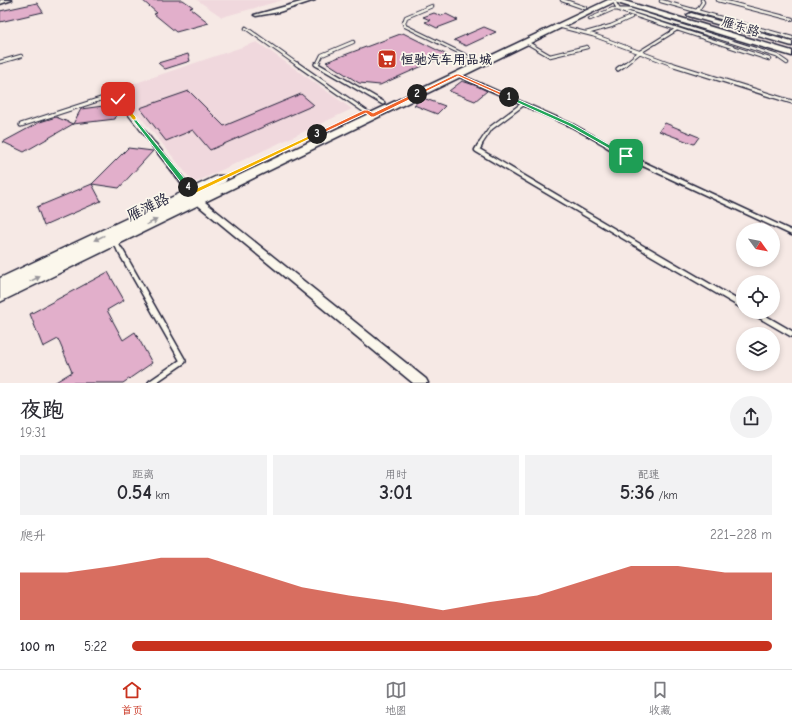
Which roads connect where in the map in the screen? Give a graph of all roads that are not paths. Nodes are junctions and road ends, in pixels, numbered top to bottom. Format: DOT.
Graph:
graph roads {
  1 [pos="8,0"];
  2 [pos="313,0"];
  3 [pos="562,0"];
  4 [pos="602,0"];
  5 [pos="639,0"];
  6 [pos="702,0"];
  7 [pos="718,0"];
  8 [pos="661,1"];
  9 [pos="0,2"];
  10 [pos="614,2"];
  11 [pos="432,6"];
  12 [pos="585,8"];
  13 [pos="697,11"];
  14 [pos="256,15"];
  15 [pos="630,17"];
  16 [pos="590,19"];
  17 [pos="792,19"];
  18 [pos="558,26"];
  19 [pos="246,28"];
  20 [pos="677,29"];
  21 [pos="585,33"];
  22 [pos="792,38"];
  23 [pos="353,42"];
  24 [pos="526,42"];
  25 [pos="792,44"];
  26 [pos="587,47"];
  27 [pos="640,52"];
  28 [pos="792,54"];
  29 [pos="21,56"];
  30 [pos="769,59"];
  31 [pos="475,60"];
  32 [pos="0,62"];
  33 [pos="787,62"];
  34 [pos="618,70"];
  35 [pos="458,74"];
  36 [pos="792,102"];
  37 [pos="383,103"];
  38 [pos="523,104"];
  39 [pos="369,113"];
  40 [pos="21,125"];
  41 [pos="195,196"];
  42 [pos="792,233"];
  43 [pos="114,240"];
  44 [pos="0,285"];
  45 [pos="0,296"];
  46 [pos="736,302"];
  47 [pos="766,319"];
  48 [pos="792,334"];
  49 [pos="151,383"];
  50 [pos="422,383"];
  1 -- 9 [label="main road"];
  2 -- 14 [label="street"];
  3 -- 12 [label="lane"];
  4 -- 12 [label="main road, 雁滩路"];
  5 -- 25 [label="main road, 雁东路"];
  6 -- 13 [label="lane"];
  7 -- 17 [label="lane"];
  8 -- 13 [label="lane"];
  10 -- 16 [label="lane"];
  10 -- 18 [label="main road, 雁滩路"];
  10 -- 20 [label="lane"];
  10 -- 28 [label="main road, 雁东路"];
  10 -- 33 [label="lane"];
  11 -- 31 [label="lane"];
  12 -- 31 [label="main road, 雁滩路"];
  13 -- 22 [label="lane"];
  15 -- 21 [label="lane"];
  18 -- 21 [label="lane"];
  18 -- 24 [label="main road, 雁滩路"];
  19 -- 39 [label="lane"];
  20 -- 27 [label="lane"];
  20 -- 30 [label="lane"];
  21 -- 27 [label="lane"];
  23 -- 37 [label="lane"];
  24 -- 26 [label="lane"];
  24 -- 35 [label="main road, 雁滩路"];
  27 -- 34 [label="lane"];
  27 -- 36 [label="lane"];
  29 -- 32 [label="lane"];
  31 -- 37 [label="main road, 雁滩路"];
  35 -- 38 [label="lane"];
  35 -- 39 [label="main road, 雁滩路"];
  37 -- 39 [label="main road, 雁滩路"];
  38 -- 42 [label="lane"];
  38 -- 46 [label="lane"];
  39 -- 41 [label="main road, 雁滩路"];
  40 -- 41 [label="lane"];
  43 -- 41 [label="main road, 雁滩路, one-way"];
  41 -- 44 [label="main road, 雁滩路, one-way"];
  41 -- 50 [label="street"];
  45 -- 43 [label="main road, 雁滩路, one-way"];
  43 -- 49 [label="lane"];
  47 -- 48 [label="lane"];
}
